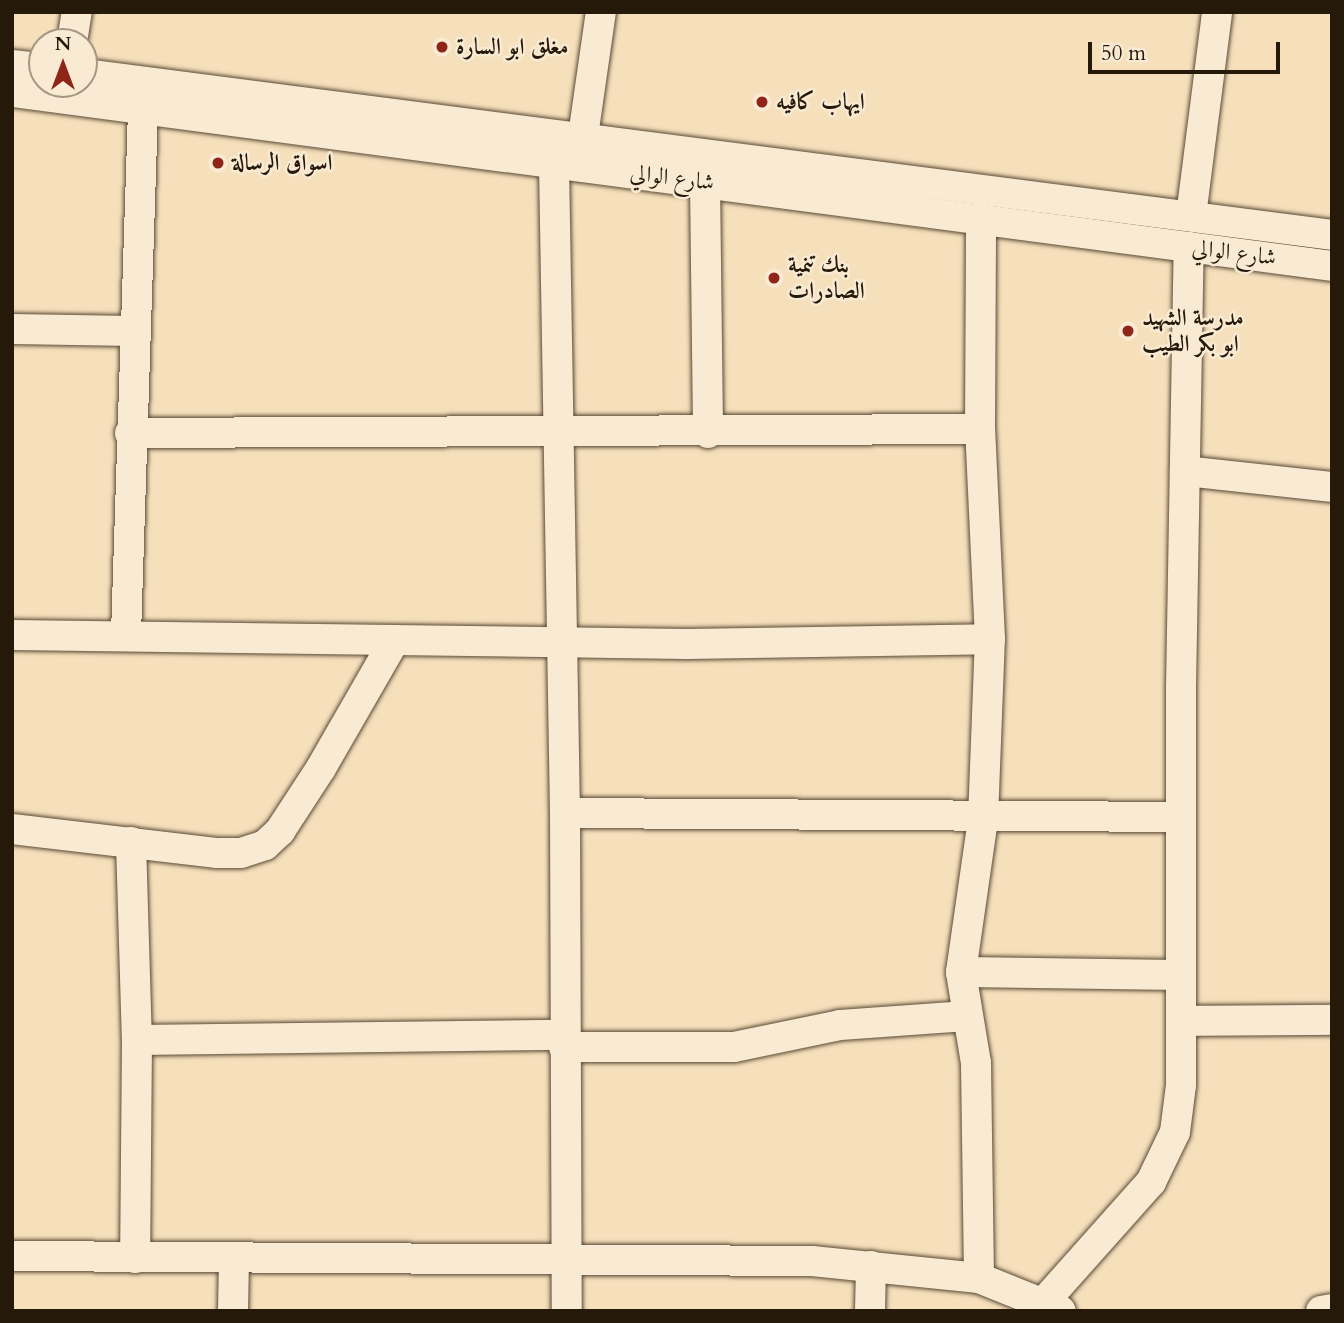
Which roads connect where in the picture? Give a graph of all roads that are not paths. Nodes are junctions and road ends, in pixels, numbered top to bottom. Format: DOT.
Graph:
graph roads {
  1 [pos="601,12"];
  2 [pos="1217,12"];
  3 [pos="98,76"];
  4 [pos="12,92"];
  5 [pos="143,111"];
  6 [pos="572,157"];
  7 [pos="705,182"];
  8 [pos="1191,216"];
  9 [pos="981,219"];
  10 [pos="1332,235"];
  11 [pos="1189,247"];
  12 [pos="1332,266"];
  13 [pos="12,329"];
  14 [pos="134,331"];
  15 [pos="980,429"];
  16 [pos="131,433"];
  17 [pos="708,433"];
  18 [pos="557,434"];
  19 [pos="1185,471"];
  20 [pos="1332,487"];
  21 [pos="126,634"];
  22 [pos="12,635"];
  23 [pos="990,639"];
  24 [pos="393,643"];
  25 [pos="559,643"];
  26 [pos="565,813"];
  27 [pos="1181,817"];
  28 [pos="983,818"];
  29 [pos="12,829"];
  30 [pos="131,842"];
  31 [pos="961,972"];
  32 [pos="1181,975"];
  33 [pos="967,1016"];
  34 [pos="1332,1020"];
  35 [pos="1181,1021"];
  36 [pos="137,1040"];
  37 [pos="564,1041"];
  38 [pos="12,1256"];
  39 [pos="567,1256"];
  40 [pos="135,1258"];
  41 [pos="234,1258"];
  42 [pos="871,1266"];
  43 [pos="979,1278"];
  44 [pos="1058,1308"];
  45 [pos="1332,1309"];
  46 [pos="233,1311"];
  47 [pos="567,1311"];
  48 [pos="870,1311"];
  49 [pos="1321,1311"];
  1 -- 6 [label="street"];
  2 -- 8 [label="street"];
  3 -- 6 [label="street, شارع الوالي"];
  4 -- 5 [label="street, شارع الوالي"];
  5 -- 6 [label="street, شارع الوالي"];
  5 -- 14 [label="street"];
  6 -- 7 [label="street, شارع الوالي"];
  6 -- 8 [label="street, شارع الوالي"];
  6 -- 18 [label="street"];
  7 -- 9 [label="street, شارع الوالي"];
  7 -- 17 [label="street"];
  8 -- 10 [label="street, شارع الوالي"];
  9 -- 11 [label="street, شارع الوالي"];
  9 -- 15 [label="street"];
  11 -- 12 [label="street, شارع الوالي"];
  11 -- 19 [label="street"];
  13 -- 14 [label="street"];
  14 -- 16 [label="street"];
  15 -- 17 [label="street"];
  15 -- 23 [label="street"];
  16 -- 18 [label="street"];
  16 -- 21 [label="street"];
  17 -- 18 [label="street"];
  18 -- 25 [label="street"];
  19 -- 20 [label="street"];
  19 -- 27 [label="street"];
  21 -- 22 [label="street"];
  21 -- 24 [label="street"];
  23 -- 25 [label="street"];
  23 -- 28 [label="street"];
  24 -- 25 [label="street"];
  24 -- 30 [label="street"];
  25 -- 26 [label="street"];
  26 -- 28 [label="street"];
  26 -- 37 [label="street"];
  27 -- 28 [label="street"];
  27 -- 32 [label="street"];
  28 -- 31 [label="street"];
  29 -- 30 [label="street"];
  30 -- 36 [label="street"];
  31 -- 32 [label="street"];
  31 -- 33 [label="street"];
  32 -- 35 [label="street"];
  33 -- 37 [label="street"];
  33 -- 43 [label="street"];
  34 -- 35 [label="street"];
  35 -- 44 [label="street"];
  36 -- 37 [label="street"];
  36 -- 40 [label="street"];
  37 -- 39 [label="street"];
  38 -- 40 [label="street"];
  39 -- 41 [label="street"];
  39 -- 42 [label="street"];
  39 -- 47 [label="street"];
  40 -- 41 [label="street"];
  41 -- 46 [label="street"];
  42 -- 43 [label="street"];
  42 -- 48 [label="street"];
  43 -- 44 [label="street"];
  45 -- 49 [label="street"];
}
